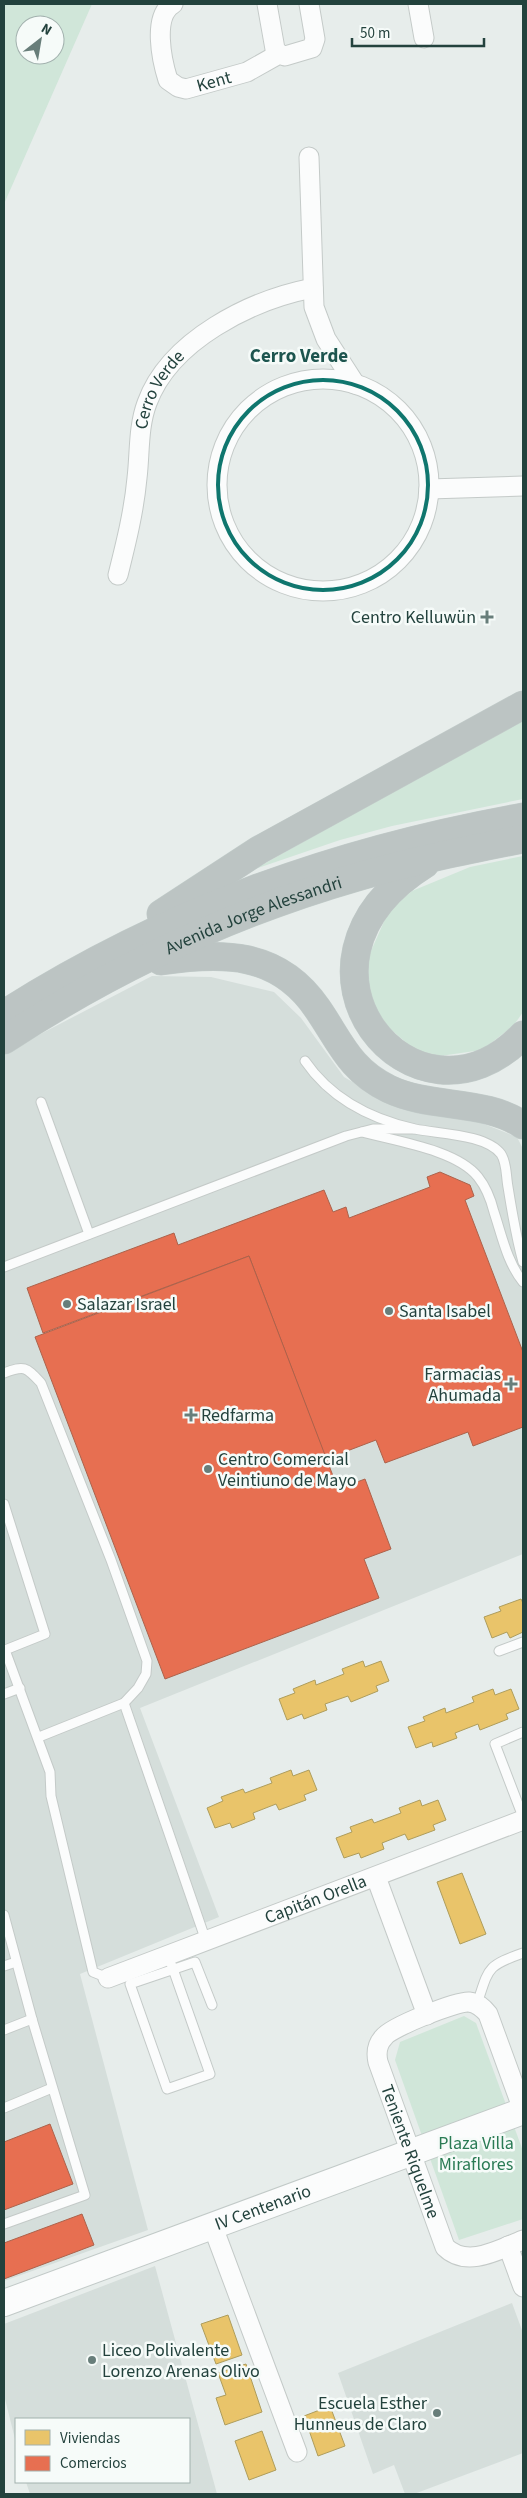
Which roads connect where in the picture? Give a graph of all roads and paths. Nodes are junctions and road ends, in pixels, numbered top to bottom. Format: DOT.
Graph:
graph roads {
  1 [pos="173,4"];
  2 [pos="267,4"];
  3 [pos="309,4"];
  4 [pos="418,4"];
  5 [pos="424,38"];
  6 [pos="279,54"];
  7 [pos="309,156"];
  8 [pos="313,288"];
  9 [pos="355,384"];
  10 [pos="523,486"];
  11 [pos="429,489"];
  12 [pos="118,575"];
  13 [pos="523,705"];
  14 [pos="523,817"];
  15 [pos="523,839"];
  16 [pos="436,857"];
  17 [pos="117,961"];
  18 [pos="4,1014"];
  19 [pos="523,1034"];
  20 [pos="4,1040"];
  21 [pos="305,1061"];
  22 [pos="41,1102"];
  23 [pos="523,1125"];
  24 [pos="413,1128"];
  25 [pos="362,1132"];
  26 [pos="89,1234"];
  27 [pos="520,1243"];
  28 [pos="523,1262"];
  29 [pos="4,1267"];
  30 [pos="523,1282"];
  31 [pos="4,1373"];
  32 [pos="4,1504"];
  33 [pos="523,1642"];
  34 [pos="499,1651"];
  35 [pos="20,1688"];
  36 [pos="4,1694"];
  37 [pos="124,1703"];
  38 [pos="523,1732"];
  39 [pos="39,1737"];
  40 [pos="523,1819"];
  41 [pos="376,1876"];
  42 [pos="4,1915"];
  43 [pos="206,1941"];
  44 [pos="523,1953"];
  45 [pos="16,1962"];
  46 [pos="171,1962"];
  47 [pos="4,1966"];
  48 [pos="108,1978"];
  49 [pos="477,2004"];
  50 [pos="212,2005"];
  51 [pos="427,2016"];
  52 [pos="32,2019"];
  53 [pos="4,2030"];
  54 [pos="52,2088"];
  55 [pos="4,2108"];
  56 [pos="523,2110"];
  57 [pos="410,2154"];
  58 [pos="4,2224"];
  59 [pos="213,2226"];
  60 [pos="516,2243"];
  61 [pos="523,2287"];
  62 [pos="4,2303"];
  63 [pos="298,2452"];
  1 -- 6 [label="street, Kent"];
  2 -- 6 [label="street"];
  3 -- 6 [label="street, Kent"];
  4 -- 5 [label="street"];
  7 -- 8 [label="street"];
  8 -- 9 [label="street"];
  8 -- 12 [label="street, Cerro Verde"];
  9 -- 11 [label="street"];
  9 -- 11 [label="street"];
  10 -- 11 [label="street"];
  13 -- 17 [label="highway"];
  14 -- 17 [label="highway, Avenida Jorge Alessandri"];
  15 -- 16 [label="highway, Avenida Jorge Alessandri"];
  16 -- 17 [label="highway, Avenida Jorge Alessandri"];
  16 -- 19 [label="highway"];
  17 -- 18 [label="highway, Avenida Jorge Alessandri"];
  17 -- 20 [label="highway, Avenida Jorge Alessandri"];
  17 -- 23 [label="highway"];
  21 -- 24 [label="lane"];
  22 -- 26 [label="lane"];
  24 -- 25 [label="lane"];
  24 -- 27 [label="lane"];
  25 -- 26 [label="lane"];
  25 -- 30 [label="lane"];
  26 -- 29 [label="lane"];
  27 -- 28 [label="lane"];
  31 -- 37 [label="lane"];
  32 -- 35 [label="lane"];
  33 -- 34 [label="lane"];
  35 -- 36 [label="lane"];
  35 -- 39 [label="lane"];
  37 -- 39 [label="lane"];
  37 -- 43 [label="lane"];
  38 -- 40 [label="lane"];
  39 -- 48 [label="lane"];
  40 -- 41 [label="street, Capitán Orella"];
  41 -- 43 [label="street, Capitán Orella"];
  41 -- 51 [label="street"];
  42 -- 45 [label="lane"];
  43 -- 46 [label="street, Capitán Orella"];
  44 -- 49 [label="lane"];
  45 -- 47 [label="lane"];
  45 -- 52 [label="lane"];
  46 -- 46 [label="lane"];
  46 -- 48 [label="street, Capitán Orella"];
  46 -- 50 [label="lane"];
  49 -- 51 [label="street, Teniente Riquelme"];
  49 -- 56 [label="street"];
  51 -- 57 [label="street, Teniente Riquelme"];
  52 -- 53 [label="lane"];
  52 -- 54 [label="lane"];
  54 -- 55 [label="lane"];
  54 -- 58 [label="lane"];
  56 -- 57 [label="street, IV Centenario"];
  57 -- 59 [label="street, IV Centenario"];
  57 -- 60 [label="street, Teniente Riquelme"];
  59 -- 62 [label="street, IV Centenario"];
  59 -- 63 [label="street"];
  60 -- 61 [label="street, Teniente Riquelme"];
}
